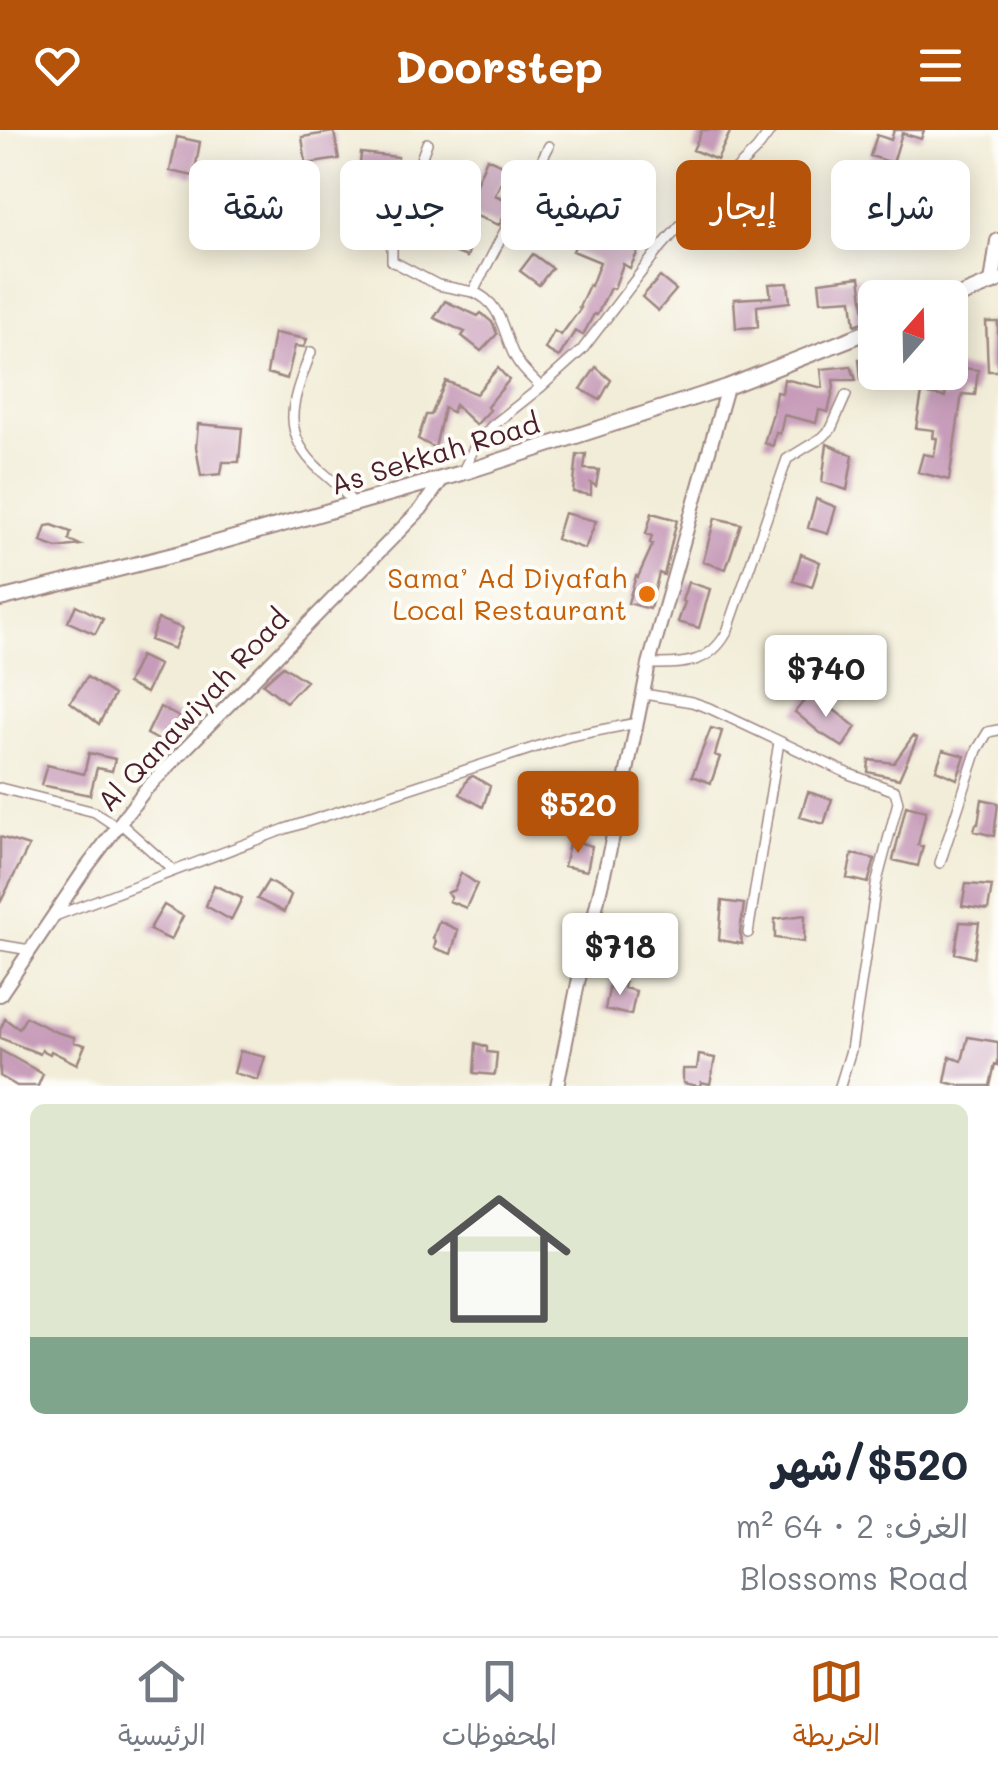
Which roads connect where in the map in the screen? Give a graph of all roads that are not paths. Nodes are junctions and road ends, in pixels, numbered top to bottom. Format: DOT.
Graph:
graph roads {
  1 [pos="771,130"];
  2 [pos="427,143"];
  3 [pos="549,146"];
  4 [pos="998,241"];
  5 [pos="995,282"];
  6 [pos="474,292"];
  7 [pos="968,293"];
  8 [pos="858,336"];
  9 [pos="312,352"];
  10 [pos="541,387"];
  11 [pos="727,388"];
  12 [pos="846,395"];
  13 [pos="462,473"];
  14 [pos="444,478"];
  15 [pos="354,505"];
  16 [pos="0,599"];
  17 [pos="649,664"];
  18 [pos="644,694"];
  19 [pos="638,723"];
  20 [pos="998,730"];
  21 [pos="779,742"];
  22 [pos="0,788"];
  23 [pos="118,825"];
  24 [pos="940,863"];
  25 [pos="173,870"];
  26 [pos="52,917"];
  27 [pos="748,933"];
  28 [pos="0,945"];
  29 [pos="30,950"];
  30 [pos="0,995"];
  31 [pos="557,1086"];
  32 [pos="840,1086"];
  1 -- 10 [label="street"];
  2 -- 6 [label="street"];
  3 -- 6 [label="street"];
  4 -- 5 [label="main road"];
  5 -- 7 [label="main road"];
  6 -- 10 [label="street"];
  8 -- 11 [label="main road, As Sekkah Road"];
  9 -- 15 [label="street"];
  10 -- 13 [label="street"];
  11 -- 13 [label="main road, As Sekkah Road"];
  11 -- 17 [label="street"];
  12 -- 17 [label="street"];
  13 -- 14 [label="main road, As Sekkah Road"];
  14 -- 15 [label="main road, As Sekkah Road"];
  14 -- 23 [label="street, Al Qanawiyah Road"];
  15 -- 16 [label="main road, As Sekkah Road"];
  17 -- 18 [label="street"];
  18 -- 19 [label="street"];
  18 -- 21 [label="street"];
  19 -- 25 [label="street"];
  19 -- 31 [label="street"];
  20 -- 24 [label="street"];
  21 -- 27 [label="street"];
  21 -- 32 [label="street"];
  22 -- 23 [label="street"];
  23 -- 25 [label="street"];
  23 -- 26 [label="street, Al Qanawiyah Road"];
  25 -- 26 [label="street"];
  26 -- 29 [label="street, Al Qanawiyah Road"];
  28 -- 29 [label="street"];
  29 -- 30 [label="street, Al Qanawiyah Road"];
}
